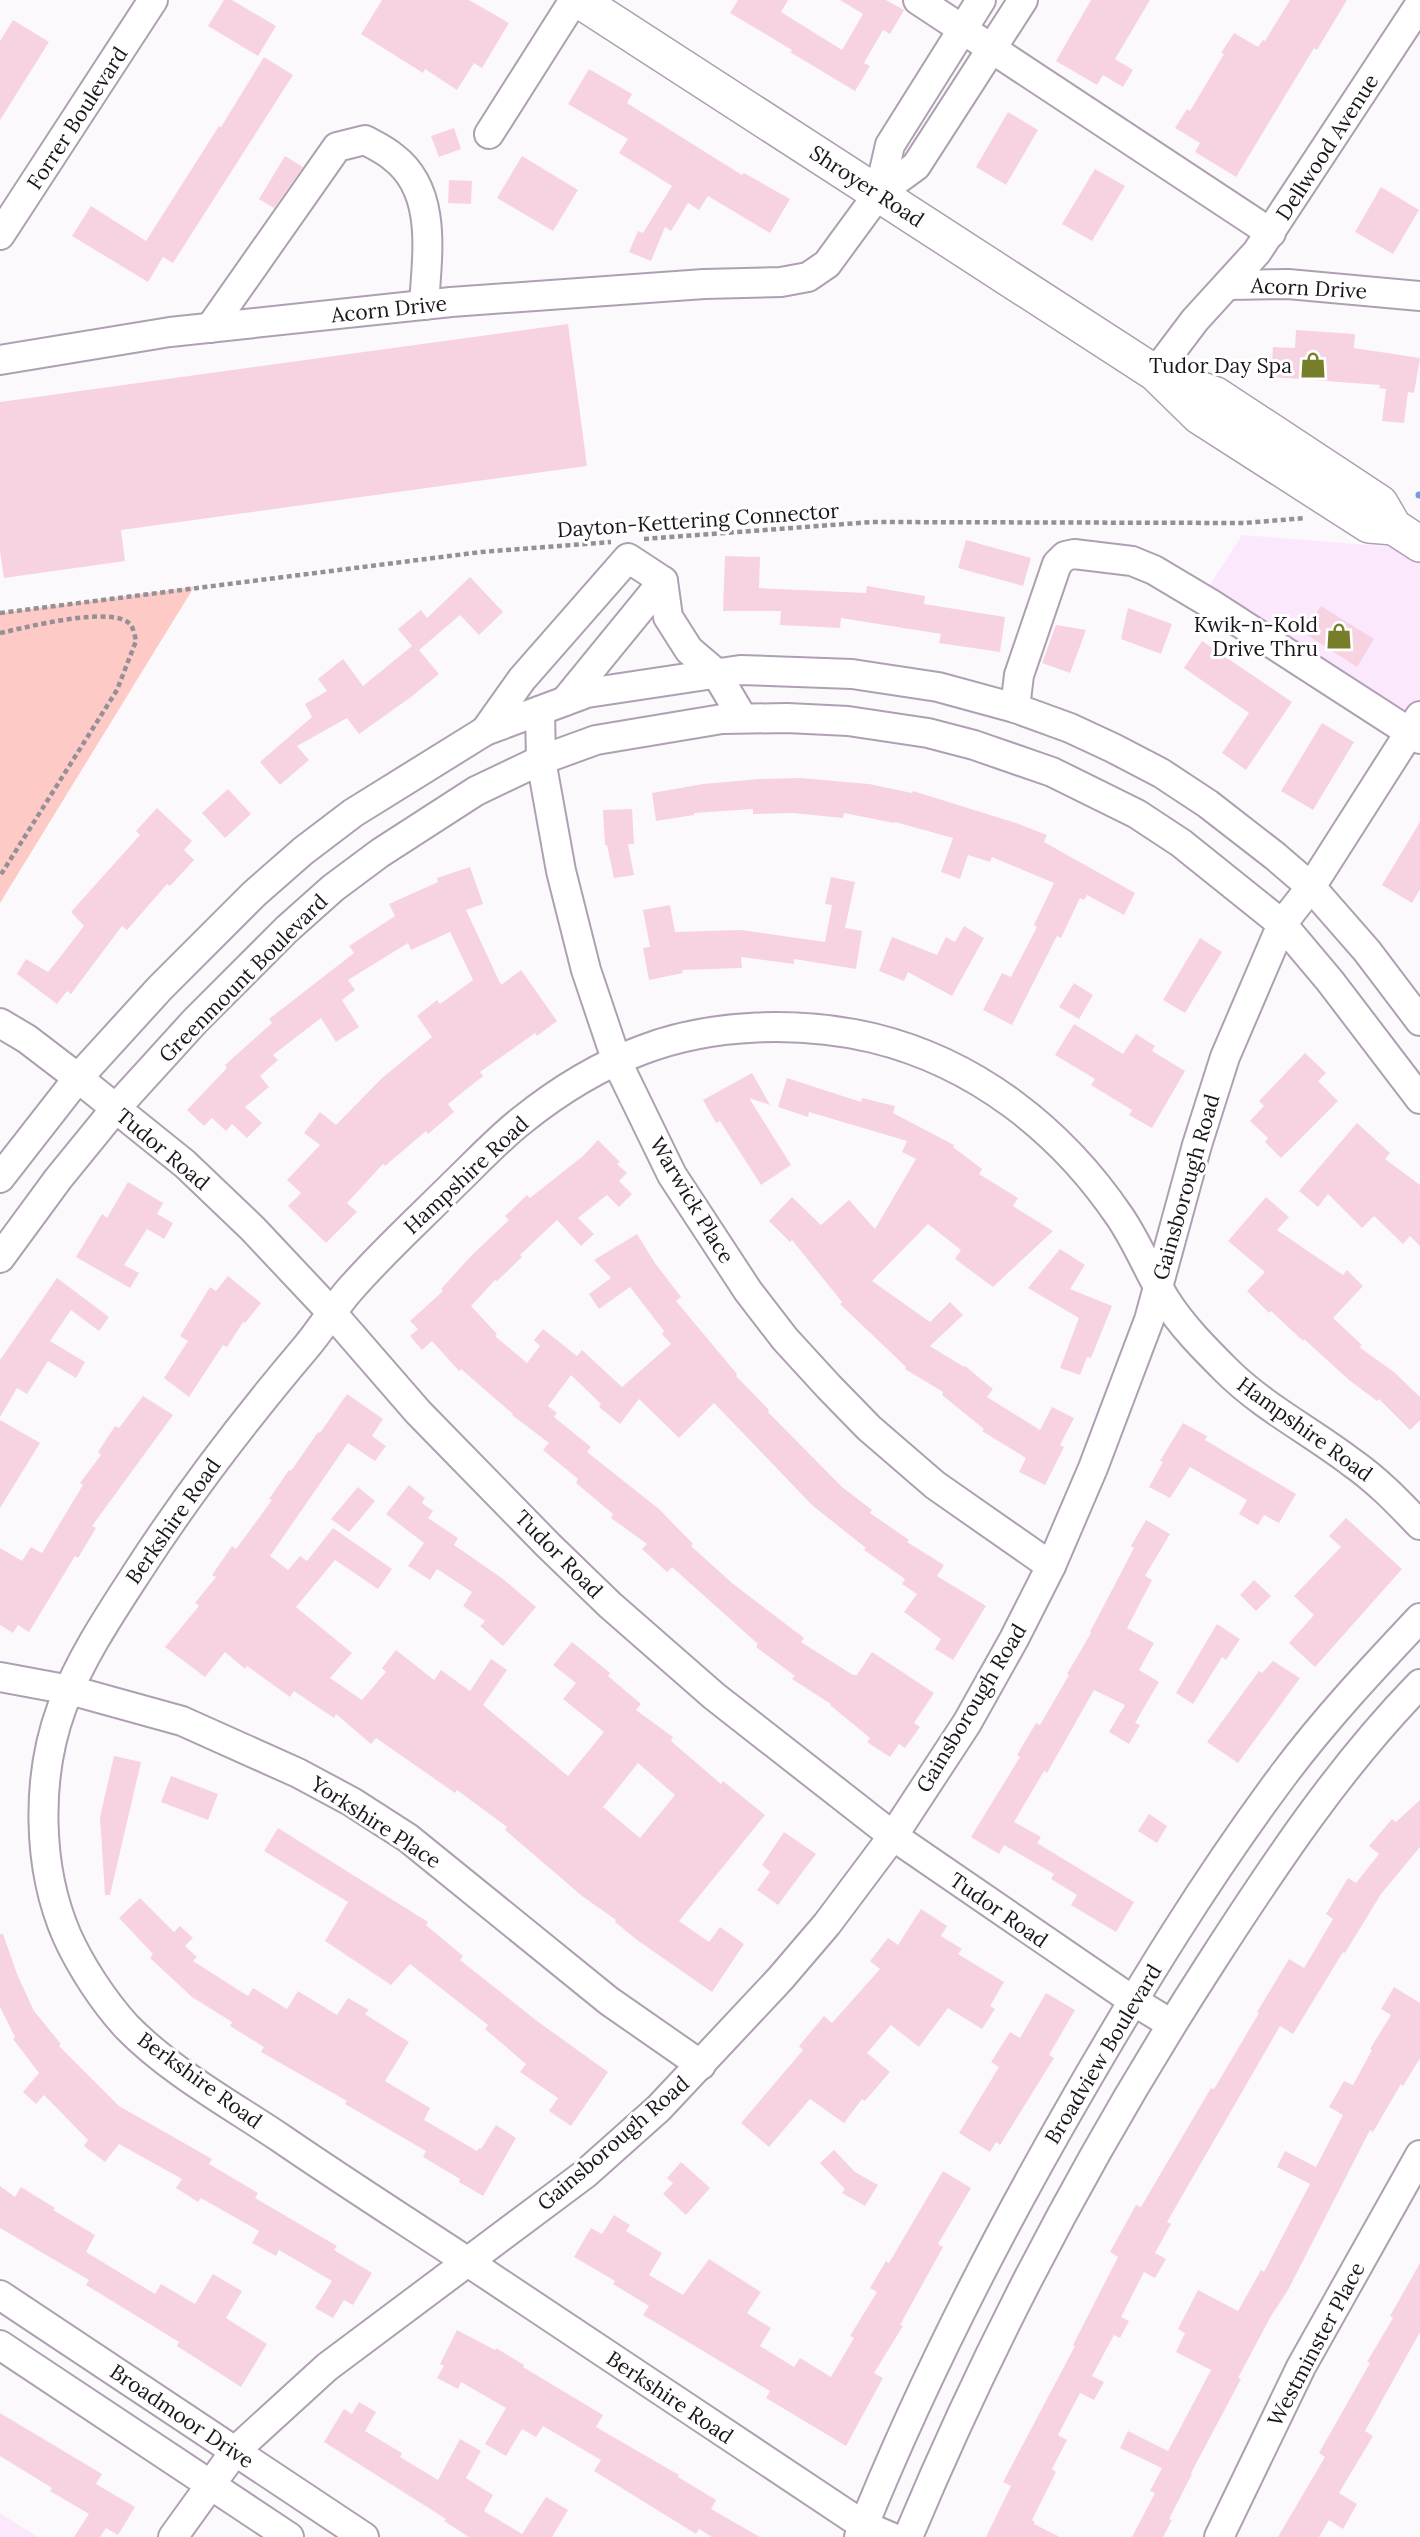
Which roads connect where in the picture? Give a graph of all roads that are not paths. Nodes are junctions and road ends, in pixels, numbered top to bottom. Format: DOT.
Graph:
graph roads {
  1 [pos="153,0"];
  2 [pos="577,0"];
  3 [pos="918,0"];
  4 [pos="981,0"];
  5 [pos="1023,0"];
  6 [pos="1420,4"];
  7 [pos="962,29"];
  8 [pos="992,48"];
  9 [pos="489,134"];
  10 [pos="879,193"];
  11 [pos="1271,233"];
  12 [pos="0,235"];
  13 [pos="1228,285"];
  14 [pos="1420,296"];
  15 [pos="424,305"];
  16 [pos="210,328"];
  17 [pos="0,360"];
  18 [pos="1155,373"];
  19 [pos="1407,536"];
  20 [pos="663,581"];
  21 [pos="716,673"];
  22 [pos="552,707"];
  23 [pos="1015,708"];
  24 [pos="742,717"];
  25 [pos="485,730"];
  26 [pos="1416,730"];
  27 [pos="541,760"];
  28 [pos="1311,887"];
  29 [pos="1282,924"];
  30 [pos="1420,1021"];
  31 [pos="0,1023"];
  32 [pos="617,1062"];
  33 [pos="78,1078"];
  34 [pos="1420,1099"];
  35 [pos="115,1110"];
  36 [pos="0,1178"];
  37 [pos="0,1258"];
  38 [pos="1157,1284"];
  39 [pos="332,1313"];
  40 [pos="1420,1525"];
  41 [pos="1051,1566"];
  42 [pos="1420,1618"];
  43 [pos="0,1677"];
  44 [pos="1420,1684"];
  45 [pos="70,1690"];
  46 [pos="893,1836"];
  47 [pos="1132,2000"];
  48 [pos="1171,2024"];
  49 [pos="701,2065"];
  50 [pos="1420,2155"];
  51 [pos="469,2262"];
  52 [pos="0,2295"];
  53 [pos="0,2345"];
  54 [pos="235,2451"];
  55 [pos="212,2486"];
  56 [pos="861,2531"];
  57 [pos="173,2537"];
  58 [pos="289,2537"];
  59 [pos="364,2537"];
  60 [pos="891,2537"];
  61 [pos="908,2537"];
  62 [pos="1219,2537"];
  1 -- 12 [label="street, Forrer Boulevard"];
  2 -- 9 [label="street"];
  2 -- 10 [label="main road, Shroyer Road"];
  3 -- 7 [label="street"];
  4 -- 7 [label="street"];
  5 -- 8 [label="street"];
  6 -- 11 [label="street, Dellwood Avenue"];
  7 -- 8 [label="street"];
  7 -- 10 [label="street"];
  8 -- 10 [label="street"];
  8 -- 11 [label="street"];
  10 -- 15 [label="street, Acorn Drive"];
  10 -- 18 [label="main road, Shroyer Road"];
  11 -- 13 [label="street, Dellwood Avenue"];
  13 -- 14 [label="street, Acorn Drive"];
  13 -- 18 [label="street, Acorn Drive"];
  15 -- 16 [label="street, Acorn Drive"];
  15 -- 16 [label="street"];
  16 -- 17 [label="street, Acorn Drive"];
  18 -- 19 [label="main road, Shroyer Road"];
  20 -- 21 [label="street"];
  20 -- 22 [label="street"];
  20 -- 25 [label="street"];
  21 -- 22 [label="street"];
  21 -- 23 [label="street"];
  21 -- 24 [label="street"];
  22 -- 25 [label="street"];
  22 -- 27 [label="street, Warwick Place"];
  23 -- 26 [label="street"];
  23 -- 28 [label="street"];
  24 -- 27 [label="street, Greenmount Boulevard"];
  24 -- 29 [label="street, Greenmount Boulevard"];
  25 -- 33 [label="street"];
  26 -- 28 [label="street, Gainsborough Road"];
  27 -- 32 [label="street, Warwick Place"];
  27 -- 35 [label="street, Greenmount Boulevard"];
  28 -- 29 [label="street, Gainsborough Road"];
  28 -- 30 [label="street"];
  29 -- 34 [label="street, Greenmount Boulevard"];
  29 -- 38 [label="street, Gainsborough Road"];
  31 -- 33 [label="street, Tudor Road"];
  32 -- 38 [label="street, Hampshire Road"];
  32 -- 39 [label="street, Hampshire Road"];
  32 -- 41 [label="street, Warwick Place"];
  33 -- 35 [label="street, Tudor Road"];
  33 -- 36 [label="street"];
  35 -- 37 [label="street, Greenmount Boulevard"];
  35 -- 39 [label="street, Tudor Road"];
  38 -- 40 [label="street, Hampshire Road"];
  38 -- 41 [label="street, Gainsborough Road"];
  39 -- 45 [label="street, Berkshire Road"];
  39 -- 46 [label="street, Tudor Road"];
  41 -- 46 [label="street, Gainsborough Road"];
  42 -- 47 [label="street, Broadview Boulevard"];
  43 -- 45 [label="street, Yorkshire Place"];
  44 -- 48 [label="street, Broadview Boulevard"];
  45 -- 49 [label="street, Yorkshire Place"];
  45 -- 51 [label="street, Berkshire Road"];
  46 -- 47 [label="street, Tudor Road"];
  46 -- 49 [label="street, Gainsborough Road"];
  47 -- 48 [label="street, Tudor Road"];
  47 -- 56 [label="street, Broadview Boulevard"];
  48 -- 61 [label="street, Broadview Boulevard"];
  49 -- 51 [label="street, Gainsborough Road"];
  50 -- 62 [label="street, Westminster Place"];
  51 -- 54 [label="street, Gainsborough Road"];
  51 -- 56 [label="street, Berkshire Road"];
  52 -- 54 [label="street, Broadmoor Drive"];
  53 -- 55 [label="street, Broadmoor Drive"];
  54 -- 55 [label="street, Gainsborough Road"];
  54 -- 59 [label="street, Broadmoor Drive"];
  55 -- 57 [label="street, Gainsborough Road"];
  55 -- 58 [label="street, Broadmoor Drive"];
  56 -- 60 [label="street, Berkshire Road"];
}
